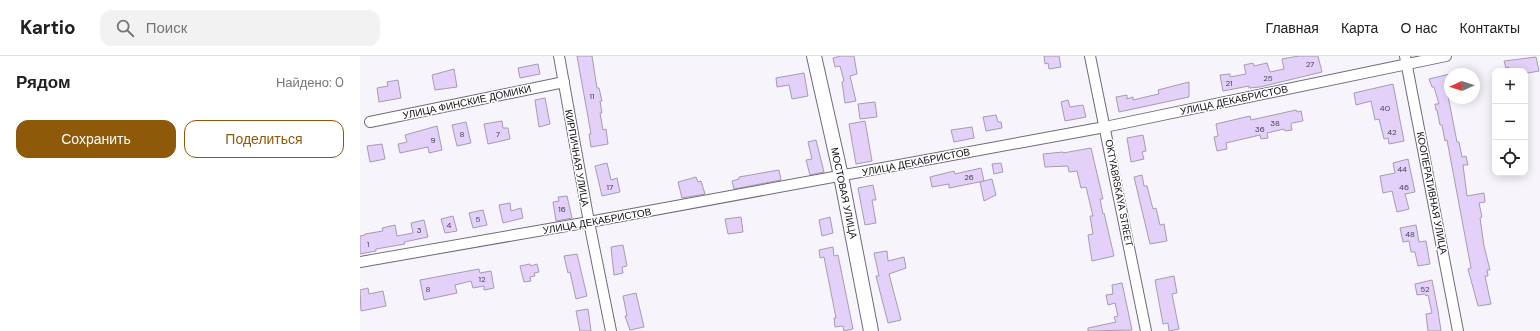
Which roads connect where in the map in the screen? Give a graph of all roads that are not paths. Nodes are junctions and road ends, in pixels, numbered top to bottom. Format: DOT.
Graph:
graph roads {
  1 [pos="559,56"];
  2 [pos="814,56"];
  3 [pos="1090,56"];
  4 [pos="1446,56"];
  5 [pos="1406,60"];
  6 [pos="564,82"];
  7 [pos="370,122"];
  8 [pos="1106,127"];
  9 [pos="841,176"];
  10 [pos="588,222"];
  11 [pos="360,262"];
  12 [pos="611,331"];
  13 [pos="871,331"];
  14 [pos="1146,331"];
  15 [pos="1458,331"];
  1 -- 6 [label="street, КИРПИЧНАЯ УЛИЦА"];
  2 -- 9 [label="street, МОСТОВАЯ УЛИЦА"];
  3 -- 8 [label="street, OKTYABRSKAYA STREET"];
  4 -- 5 [label="street, УЛИЦА ДЕКАБРИСТОВ"];
  5 -- 8 [label="street, УЛИЦА ДЕКАБРИСТОВ"];
  5 -- 15 [label="street, КООПЕРАТИВНАЯ УЛИЦА"];
  6 -- 7 [label="street, УЛИЦА ФИНСКИЕ ДОМИКИ"];
  6 -- 10 [label="street, КИРПИЧНАЯ УЛИЦА"];
  8 -- 9 [label="street, УЛИЦА ДЕКАБРИСТОВ"];
  8 -- 14 [label="street, OKTYABRSKAYA STREET"];
  9 -- 10 [label="street, УЛИЦА ДЕКАБРИСТОВ"];
  9 -- 13 [label="street, МОСТОВАЯ УЛИЦА"];
  10 -- 11 [label="street, УЛИЦА ДЕКАБРИСТОВ"];
  10 -- 12 [label="street, КИРПИЧНАЯ УЛИЦА"];
}
